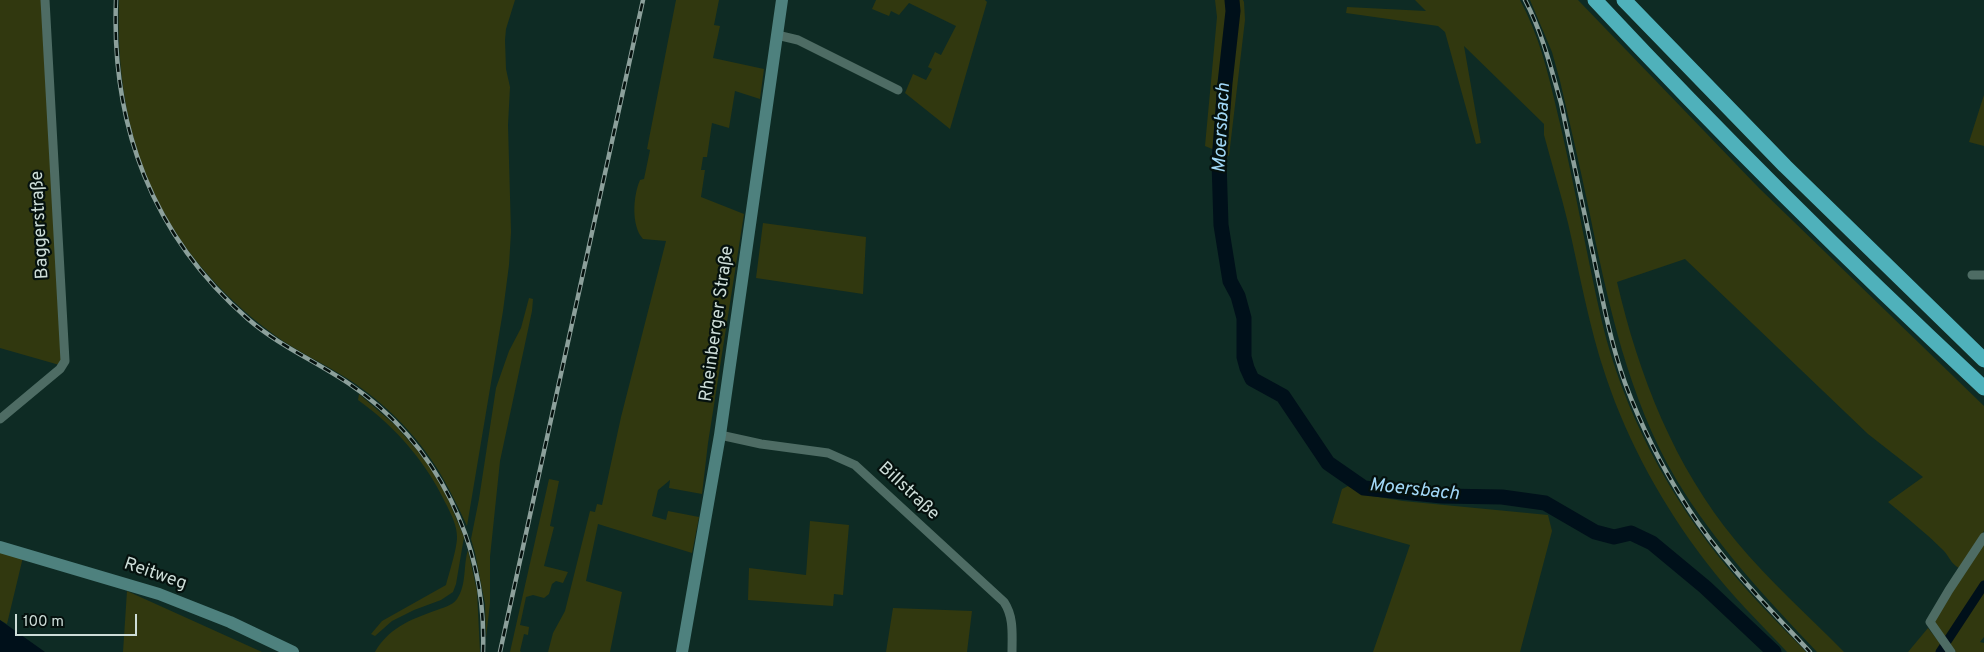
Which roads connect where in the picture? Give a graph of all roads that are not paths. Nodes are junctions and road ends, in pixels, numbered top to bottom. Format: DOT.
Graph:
graph roads {
  1 [pos="45,0"];
  2 [pos="782,0"];
  3 [pos="1595,0"];
  4 [pos="1624,0"];
  5 [pos="777,35"];
  6 [pos="898,90"];
  7 [pos="1972,275"];
  8 [pos="1984,275"];
  9 [pos="1984,360"];
  10 [pos="1984,388"];
  11 [pos="0,419"];
  12 [pos="720,434"];
  13 [pos="1984,537"];
  14 [pos="0,547"];
  15 [pos="1949,650"];
  16 [pos="293,652"];
  17 [pos="682,652"];
  18 [pos="1012,652"];
  1 -- 11 [label="street, Baggerstraße"];
  2 -- 5 [label="main road, Rheinberger Straße"];
  3 -- 10 [label="highway"];
  4 -- 9 [label="highway"];
  5 -- 6 [label="street"];
  5 -- 12 [label="main road, Rheinberger Straße"];
  7 -- 8 [label="street"];
  12 -- 17 [label="main road, Rheinberger Straße"];
  12 -- 18 [label="street, Billstraße"];
  13 -- 15 [label="street"];
  14 -- 16 [label="main road, Reitweg"];
}
